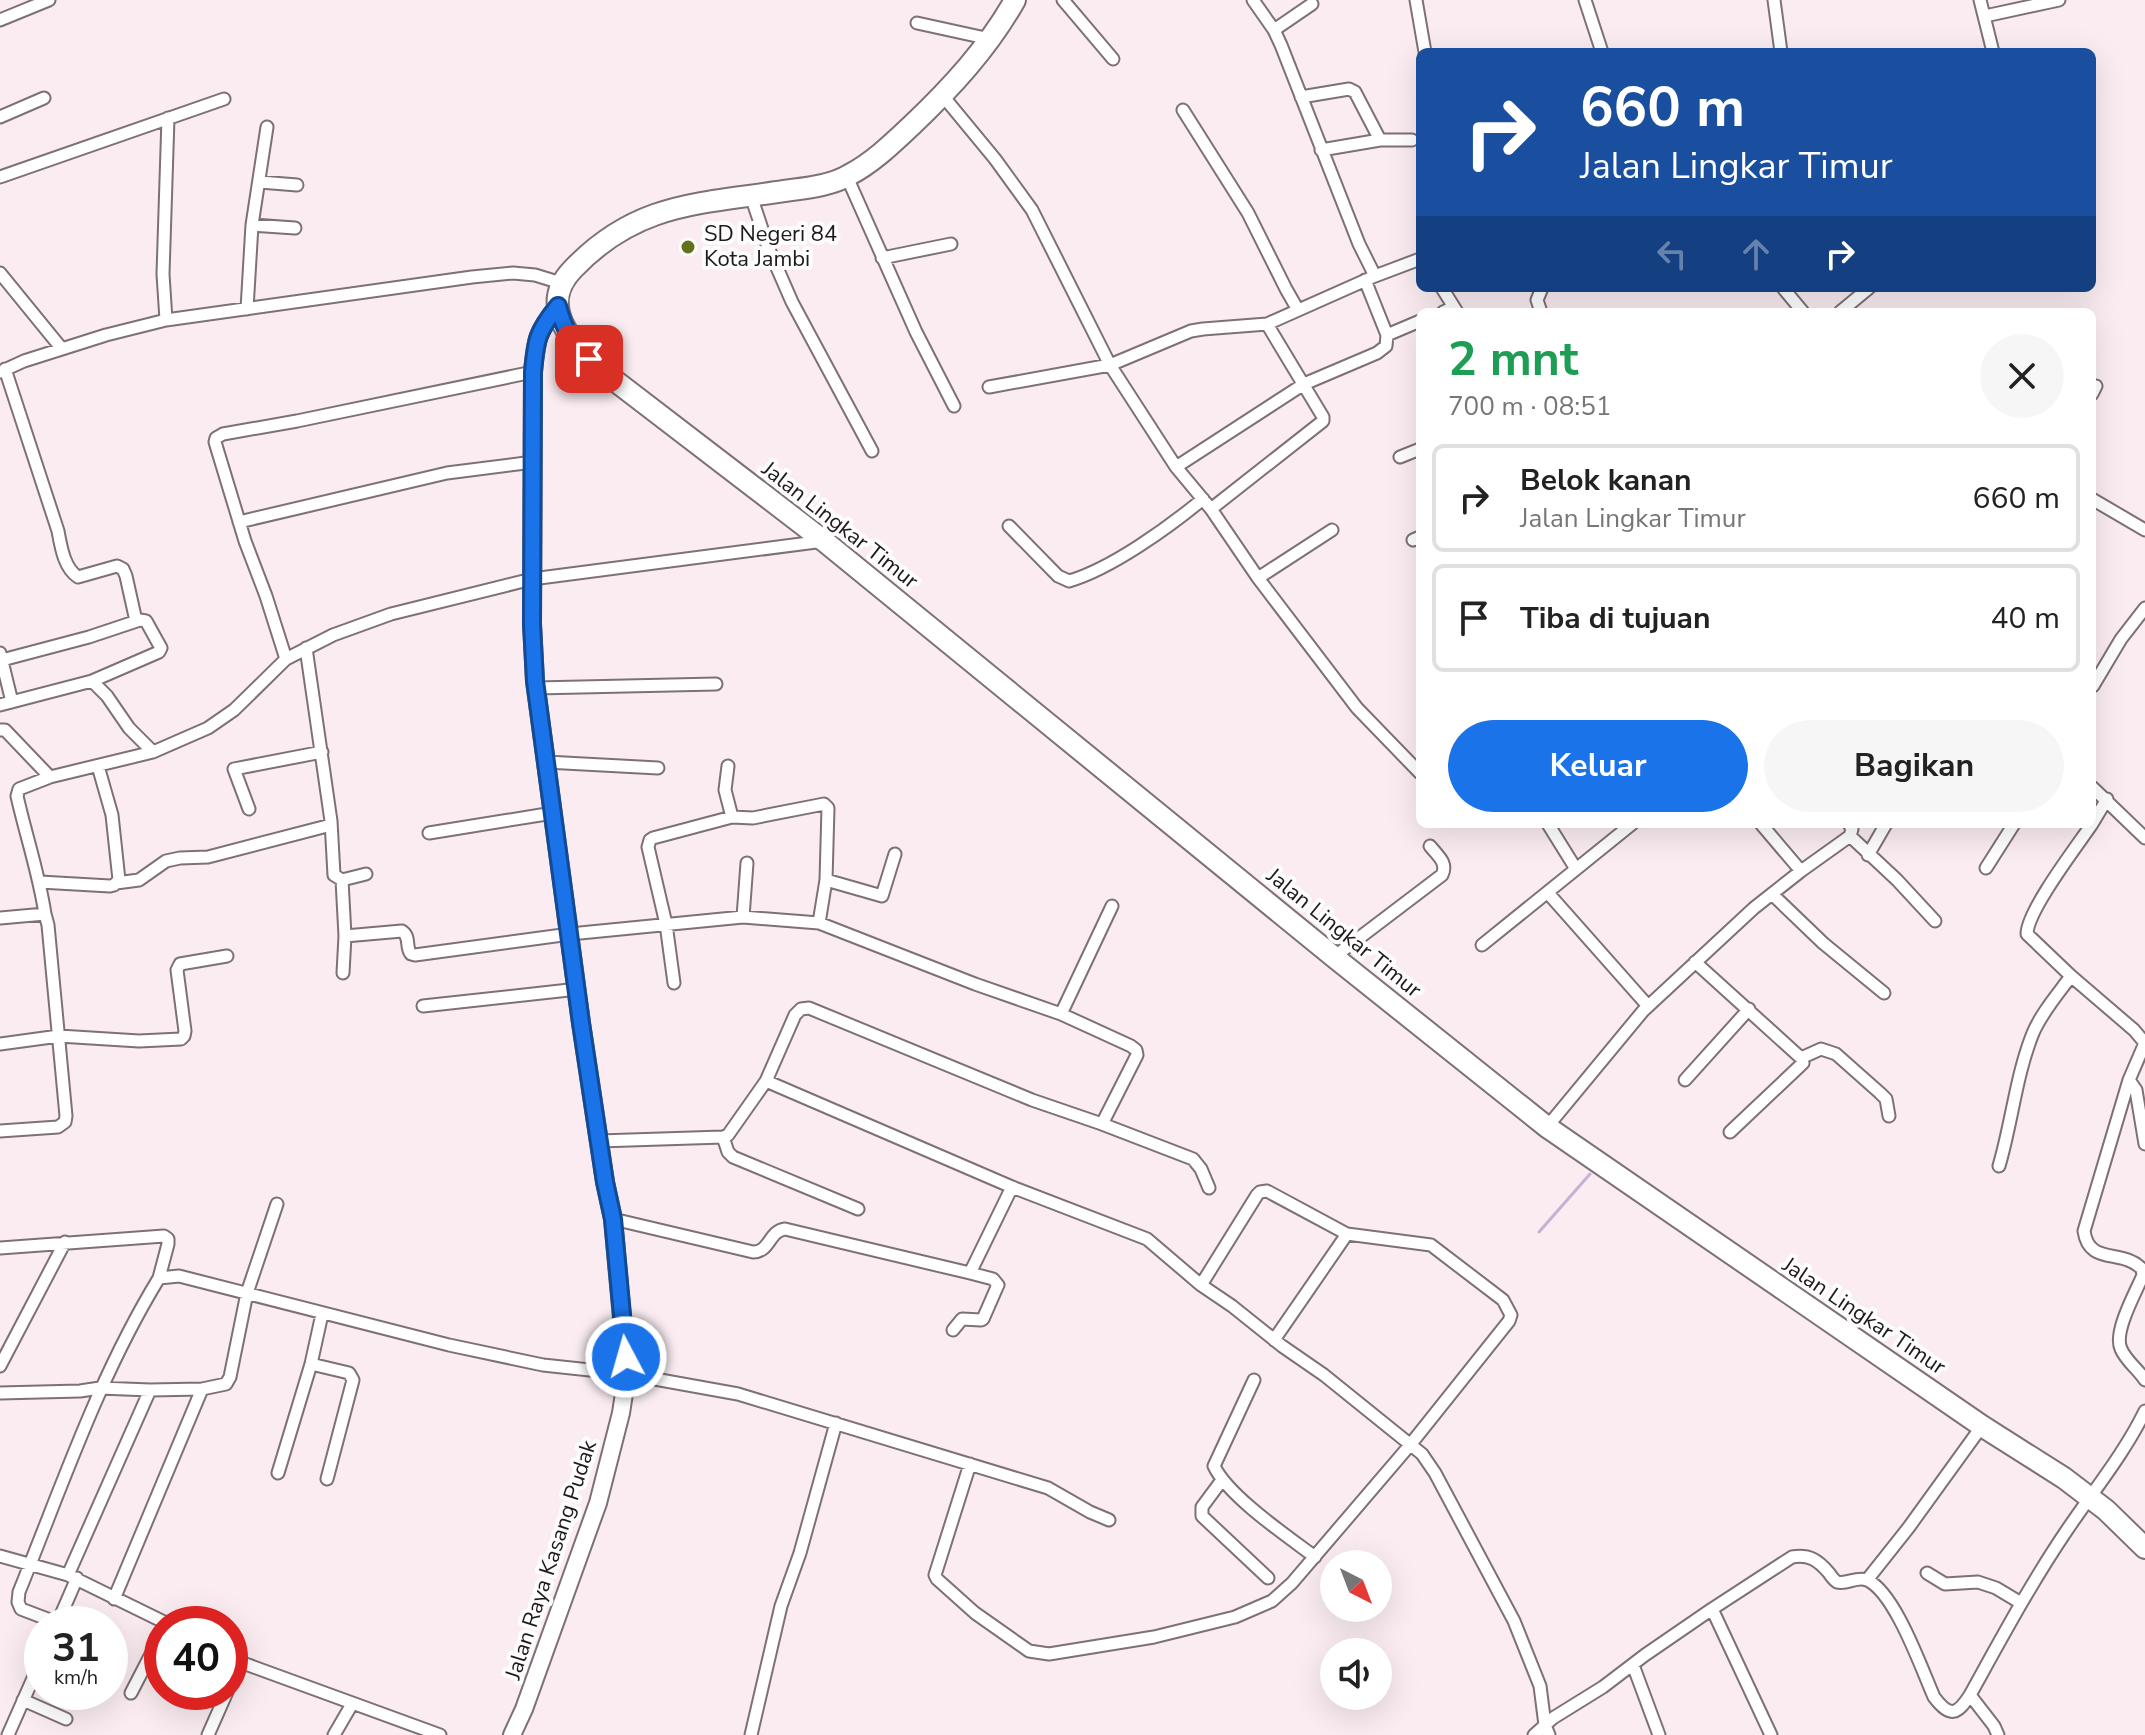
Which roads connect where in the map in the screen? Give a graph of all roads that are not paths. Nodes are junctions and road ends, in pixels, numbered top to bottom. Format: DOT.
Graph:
graph roads {
  1 [pos="1015,0"];
  2 [pos="1063,0"];
  3 [pos="1253,0"];
  4 [pos="1416,0"];
  5 [pos="1585,0"];
  6 [pos="1774,0"];
  7 [pos="1980,0"];
  8 [pos="2059,0"];
  9 [pos="45,1"];
  10 [pos="1312,4"];
  11 [pos="1985,16"];
  12 [pos="0,20"];
  13 [pos="917,23"];
  14 [pos="1274,30"];
  15 [pos="990,39"];
  16 [pos="1424,48"];
  17 [pos="1601,48"];
  18 [pos="1780,48"];
  19 [pos="1992,48"];
  20 [pos="1113,59"];
  21 [pos="943,96"];
  22 [pos="1301,97"];
  23 [pos="44,98"];
  24 [pos="224,99"];
  25 [pos="1183,110"];
  26 [pos="0,117"];
  27 [pos="168,118"];
  28 [pos="267,127"];
  29 [pos="1380,140"];
  30 [pos="1412,140"];
  31 [pos="1321,150"];
  32 [pos="0,177"];
  33 [pos="847,177"];
  34 [pos="260,182"];
  35 [pos="297,185"];
  36 [pos="751,196"];
  37 [pos="252,225"];
  38 [pos="295,228"];
  39 [pos="951,244"];
  40 [pos="882,258"];
  41 [pos="1416,261"];
  42 [pos="0,273"];
  43 [pos="1370,278"];
  44 [pos="561,283"];
  45 [pos="1786,292"];
  46 [pos="558,306"];
  47 [pos="1800,308"];
  48 [pos="247,309"];
  49 [pos="1298,310"];
  50 [pos="166,320"];
  51 [pos="1416,323"];
  52 [pos="1267,324"];
  53 [pos="1387,335"];
  54 [pos="62,349"];
  55 [pos="1110,365"];
  56 [pos="2,370"];
  57 [pos="533,372"];
  58 [pos="1304,384"];
  59 [pos="989,387"];
  60 [pos="954,406"];
  61 [pos="872,451"];
  62 [pos="1416,451"];
  63 [pos="1400,457"];
  64 [pos="533,462"];
  65 [pos="1176,467"];
  66 [pos="1203,499"];
  67 [pos="2096,504"];
  68 [pos="1211,509"];
  69 [pos="239,522"];
  70 [pos="1009,526"];
  71 [pos="1332,530"];
  72 [pos="2145,530"];
  73 [pos="824,541"];
  74 [pos="1258,578"];
  75 [pos="532,579"];
  76 [pos="2145,608"];
  77 [pos="136,621"];
  78 [pos="306,648"];
  79 [pos="1,656"];
  80 [pos="286,659"];
  81 [pos="92,681"];
  82 [pos="2096,681"];
  83 [pos="716,684"];
  84 [pos="536,688"];
  85 [pos="6,704"];
  86 [pos="0,730"];
  87 [pos="153,752"];
  88 [pos="322,752"];
  89 [pos="546,762"];
  90 [pos="98,766"];
  91 [pos="728,766"];
  92 [pos="658,768"];
  93 [pos="1416,769"];
  94 [pos="50,777"];
  95 [pos="2096,790"];
  96 [pos="2107,799"];
  97 [pos="249,809"];
  98 [pos="553,813"];
  99 [pos="732,817"];
  100 [pos="2096,817"];
  101 [pos="331,825"];
  102 [pos="1550,828"];
  103 [pos="1627,828"];
  104 [pos="1764,828"];
  105 [pos="1884,828"];
  106 [pos="2011,828"];
  107 [pos="2089,828"];
  108 [pos="1850,830"];
  109 [pos="429,833"];
  110 [pos="2145,838"];
  111 [pos="1430,846"];
  112 [pos="895,854"];
  113 [pos="1868,855"];
  114 [pos="747,863"];
  115 [pos="1986,868"];
  116 [pos="1576,869"];
  117 [pos="1801,871"];
  118 [pos="366,874"];
  119 [pos="342,880"];
  120 [pos="826,880"];
  121 [pos="40,882"];
  122 [pos="116,883"];
  123 [pos="1548,893"];
  124 [pos="1772,894"];
  125 [pos="1112,906"];
  126 [pos="45,914"];
  127 [pos="743,917"];
  128 [pos="0,918"];
  129 [pos="1935,921"];
  130 [pos="819,923"];
  131 [pos="666,924"];
  132 [pos="570,934"];
  133 [pos="345,936"];
  134 [pos="1482,945"];
  135 [pos="227,956"];
  136 [pos="1334,957"];
  137 [pos="1695,962"];
  138 [pos="343,973"];
  139 [pos="2071,976"];
  140 [pos="674,983"];
  141 [pos="578,989"];
  142 [pos="1884,993"];
  143 [pos="423,1006"];
  144 [pos="1648,1006"];
  145 [pos="1749,1009"];
  146 [pos="1061,1014"];
  147 [pos="59,1036"];
  148 [pos="0,1044"];
  149 [pos="1801,1058"];
  150 [pos="1685,1080"];
  151 [pos="2129,1080"];
  152 [pos="766,1081"];
  153 [pos="1889,1116"];
  154 [pos="1102,1124"];
  155 [pos="1547,1127"];
  156 [pos="0,1131"];
  157 [pos="1730,1132"];
  158 [pos="723,1137"];
  159 [pos="599,1141"];
  160 [pos="2145,1144"];
  161 [pos="1999,1166"];
  162 [pos="1012,1187"];
  163 [pos="1209,1188"];
  164 [pos="277,1204"];
  165 [pos="858,1209"];
  166 [pos="613,1219"];
  167 [pos="1347,1234"];
  168 [pos="65,1242"];
  169 [pos="0,1248"];
  170 [pos="970,1273"];
  171 [pos="159,1278"];
  172 [pos="1201,1285"];
  173 [pos="247,1293"];
  174 [pos="322,1314"];
  175 [pos="953,1330"];
  176 [pos="1274,1340"];
  177 [pos="311,1364"];
  178 [pos="0,1366"];
  179 [pos="627,1374"];
  180 [pos="1254,1380"];
  181 [pos="2145,1380"];
  182 [pos="100,1388"];
  183 [pos="202,1389"];
  184 [pos="150,1390"];
  185 [pos="0,1393"];
  186 [pos="2145,1411"];
  187 [pos="836,1423"];
  188 [pos="1982,1426"];
  189 [pos="1410,1445"];
  190 [pos="970,1464"];
  191 [pos="278,1473"];
  192 [pos="327,1479"];
  193 [pos="1222,1480"];
  194 [pos="2091,1497"];
  195 [pos="1109,1520"];
  196 [pos="2145,1548"];
  197 [pos="0,1556"];
  198 [pos="1315,1557"];
  199 [pos="31,1564"];
  200 [pos="1927,1573"];
  201 [pos="73,1576"];
  202 [pos="1268,1578"];
  203 [pos="1867,1580"];
  204 [pos="114,1599"];
  205 [pos="2021,1603"];
  206 [pos="63,1606"];
  207 [pos="1712,1609"];
  208 [pos="24,1610"];
  209 [pos="144,1613"];
  210 [pos="248,1665"];
  211 [pos="1633,1665"];
  212 [pos="144,1668"];
  213 [pos="131,1693"];
  214 [pos="1970,1695"];
  215 [pos="23,1700"];
  216 [pos="352,1704"];
  217 [pos="219,1710"];
  218 [pos="66,1719"];
  219 [pos="1547,1730"];
  220 [pos="8,1735"];
  221 [pos="208,1735"];
  222 [pos="334,1735"];
  223 [pos="440,1735"];
  224 [pos="512,1735"];
  225 [pos="751,1735"];
  226 [pos="1534,1735"];
  227 [pos="1659,1735"];
  228 [pos="1771,1735"];
  229 [pos="1998,1735"];
  1 -- 15 [label="highway"];
  2 -- 20 [label="street"];
  3 -- 14 [label="street"];
  4 -- 16 [label="street"];
  5 -- 17 [label="street"];
  6 -- 18 [label="street"];
  7 -- 11 [label="street"];
  8 -- 11 [label="street"];
  9 -- 12 [label="street"];
  10 -- 14 [label="street"];
  11 -- 19 [label="street"];
  13 -- 15 [label="street"];
  14 -- 22 [label="street"];
  15 -- 21 [label="highway"];
  21 -- 33 [label="highway"];
  21 -- 55 [label="street"];
  22 -- 29 [label="street"];
  22 -- 31 [label="street"];
  23 -- 26 [label="street"];
  24 -- 27 [label="street"];
  25 -- 49 [label="street"];
  27 -- 32 [label="street"];
  27 -- 50 [label="street"];
  28 -- 34 [label="street"];
  29 -- 30 [label="street"];
  29 -- 31 [label="street"];
  31 -- 43 [label="street"];
  33 -- 36 [label="highway"];
  33 -- 40 [label="street"];
  34 -- 35 [label="street"];
  34 -- 37 [label="street"];
  36 -- 44 [label="highway"];
  36 -- 61 [label="street"];
  37 -- 38 [label="street"];
  37 -- 48 [label="street"];
  39 -- 40 [label="street"];
  40 -- 60 [label="street"];
  41 -- 43 [label="street"];
  42 -- 54 [label="street"];
  43 -- 49 [label="street"];
  43 -- 53 [label="street"];
  44 -- 46 [label="highway"];
  44 -- 48 [label="street"];
  45 -- 47 [label="street"];
  46 -- 57 [label="street, Jalan Raya Kasang Pudak"];
  46 -- 73 [label="highway, Jalan Lingkar Timur"];
  48 -- 50 [label="street"];
  49 -- 52 [label="street"];
  50 -- 54 [label="street"];
  51 -- 53 [label="street"];
  52 -- 55 [label="street"];
  52 -- 58 [label="street"];
  53 -- 58 [label="street"];
  54 -- 56 [label="street"];
  55 -- 59 [label="street"];
  55 -- 65 [label="street"];
  56 -- 77 [label="street"];
  57 -- 64 [label="street, Jalan Raya Kasang Pudak"];
  57 -- 69 [label="street"];
  58 -- 65 [label="street"];
  58 -- 68 [label="street"];
  62 -- 63 [label="street"];
  64 -- 69 [label="street"];
  64 -- 75 [label="street, Jalan Raya Kasang Pudak"];
  65 -- 66 [label="street"];
  66 -- 68 [label="street"];
  66 -- 70 [label="street"];
  67 -- 72 [label="street"];
  68 -- 74 [label="street"];
  69 -- 80 [label="street"];
  71 -- 74 [label="street"];
  73 -- 75 [label="street"];
  73 -- 136 [label="highway, Jalan Lingkar Timur"];
  74 -- 93 [label="street"];
  75 -- 78 [label="street"];
  75 -- 84 [label="street, Jalan Raya Kasang Pudak"];
  76 -- 82 [label="street"];
  77 -- 79 [label="street"];
  77 -- 81 [label="street"];
  78 -- 80 [label="street"];
  78 -- 88 [label="street"];
  79 -- 85 [label="street"];
  80 -- 87 [label="street"];
  81 -- 85 [label="street"];
  81 -- 87 [label="street"];
  83 -- 84 [label="street"];
  84 -- 89 [label="street, Jalan Raya Kasang Pudak"];
  86 -- 94 [label="street"];
  87 -- 90 [label="street"];
  88 -- 97 [label="street"];
  88 -- 101 [label="street"];
  89 -- 92 [label="street"];
  89 -- 98 [label="street, Jalan Raya Kasang Pudak"];
  90 -- 94 [label="street"];
  90 -- 122 [label="street"];
  91 -- 99 [label="street"];
  94 -- 121 [label="street"];
  95 -- 96 [label="street"];
  96 -- 100 [label="street"];
  96 -- 110 [label="street"];
  98 -- 109 [label="street"];
  98 -- 132 [label="street, Jalan Raya Kasang Pudak"];
  99 -- 120 [label="street"];
  99 -- 131 [label="street"];
  101 -- 119 [label="street"];
  101 -- 122 [label="street"];
  102 -- 116 [label="street"];
  103 -- 116 [label="street"];
  104 -- 117 [label="street"];
  105 -- 113 [label="street"];
  106 -- 115 [label="street"];
  107 -- 139 [label="street"];
  108 -- 113 [label="street"];
  108 -- 117 [label="street"];
  111 -- 136 [label="street"];
  112 -- 120 [label="street"];
  113 -- 129 [label="street"];
  114 -- 127 [label="street"];
  116 -- 123 [label="street"];
  117 -- 124 [label="street"];
  118 -- 119 [label="street"];
  119 -- 133 [label="street"];
  120 -- 130 [label="street"];
  121 -- 122 [label="street"];
  121 -- 126 [label="street"];
  123 -- 134 [label="street"];
  123 -- 144 [label="street"];
  124 -- 137 [label="street"];
  124 -- 142 [label="street"];
  125 -- 146 [label="street"];
  126 -- 128 [label="street"];
  126 -- 147 [label="street"];
  127 -- 130 [label="street"];
  127 -- 131 [label="street"];
  130 -- 146 [label="street"];
  131 -- 132 [label="street"];
  131 -- 140 [label="street"];
  132 -- 133 [label="street"];
  132 -- 141 [label="street, Jalan Raya Kasang Pudak"];
  133 -- 138 [label="street"];
  135 -- 147 [label="street"];
  136 -- 155 [label="highway, Jalan Lingkar Timur"];
  137 -- 144 [label="street"];
  137 -- 145 [label="street"];
  139 -- 151 [label="street"];
  139 -- 161 [label="street"];
  141 -- 143 [label="street"];
  141 -- 159 [label="street, Jalan Raya Kasang Pudak"];
  144 -- 155 [label="street"];
  145 -- 149 [label="street"];
  145 -- 150 [label="street"];
  146 -- 154 [label="street"];
  147 -- 148 [label="street"];
  147 -- 156 [label="street"];
  149 -- 153 [label="street"];
  149 -- 157 [label="street"];
  151 -- 160 [label="street"];
  151 -- 181 [label="street"];
  152 -- 154 [label="street"];
  152 -- 158 [label="street"];
  152 -- 162 [label="street"];
  154 -- 163 [label="street"];
  155 -- 188 [label="highway, Jalan Lingkar Timur"];
  158 -- 159 [label="street"];
  158 -- 165 [label="street"];
  159 -- 166 [label="street, Jalan Raya Kasang Pudak"];
  162 -- 170 [label="street"];
  162 -- 172 [label="street"];
  164 -- 173 [label="street"];
  166 -- 170 [label="street"];
  166 -- 179 [label="street, Jalan Raya Kasang Pudak"];
  167 -- 172 [label="street"];
  167 -- 176 [label="street"];
  167 -- 189 [label="street"];
  168 -- 169 [label="street"];
  168 -- 171 [label="street"];
  168 -- 178 [label="street"];
  170 -- 175 [label="street"];
  171 -- 173 [label="street"];
  171 -- 182 [label="street"];
  172 -- 176 [label="street"];
  173 -- 174 [label="street"];
  173 -- 183 [label="street"];
  174 -- 177 [label="street"];
  174 -- 179 [label="street"];
  176 -- 189 [label="street"];
  177 -- 191 [label="street"];
  177 -- 192 [label="street"];
  179 -- 187 [label="street"];
  179 -- 224 [label="street, Jalan Raya Kasang Pudak"];
  180 -- 193 [label="street"];
  182 -- 184 [label="street"];
  182 -- 185 [label="street"];
  182 -- 199 [label="street"];
  183 -- 184 [label="street"];
  183 -- 204 [label="street"];
  184 -- 201 [label="street"];
  186 -- 194 [label="street"];
  187 -- 190 [label="street"];
  187 -- 225 [label="street"];
  188 -- 194 [label="highway, Jalan Lingkar Timur"];
  188 -- 203 [label="street"];
  189 -- 198 [label="street"];
  189 -- 219 [label="street"];
  190 -- 195 [label="street"];
  190 -- 198 [label="street"];
  193 -- 198 [label="street"];
  193 -- 202 [label="street"];
  194 -- 196 [label="highway, Jalan Lingkar Timur"];
  194 -- 205 [label="street"];
  197 -- 199 [label="street"];
  199 -- 201 [label="street"];
  199 -- 208 [label="street"];
  200 -- 205 [label="street"];
  201 -- 204 [label="street"];
  201 -- 206 [label="street"];
  203 -- 207 [label="street"];
  203 -- 214 [label="street"];
  204 -- 209 [label="street"];
  205 -- 214 [label="street"];
  207 -- 211 [label="street"];
  207 -- 228 [label="street"];
  210 -- 216 [label="street"];
  211 -- 219 [label="street"];
  211 -- 227 [label="street"];
  212 -- 213 [label="street"];
  214 -- 229 [label="street"];
  215 -- 218 [label="street"];
  215 -- 220 [label="street"];
  216 -- 222 [label="street"];
  216 -- 223 [label="street"];
  217 -- 221 [label="street"];
  219 -- 226 [label="street"];
}
